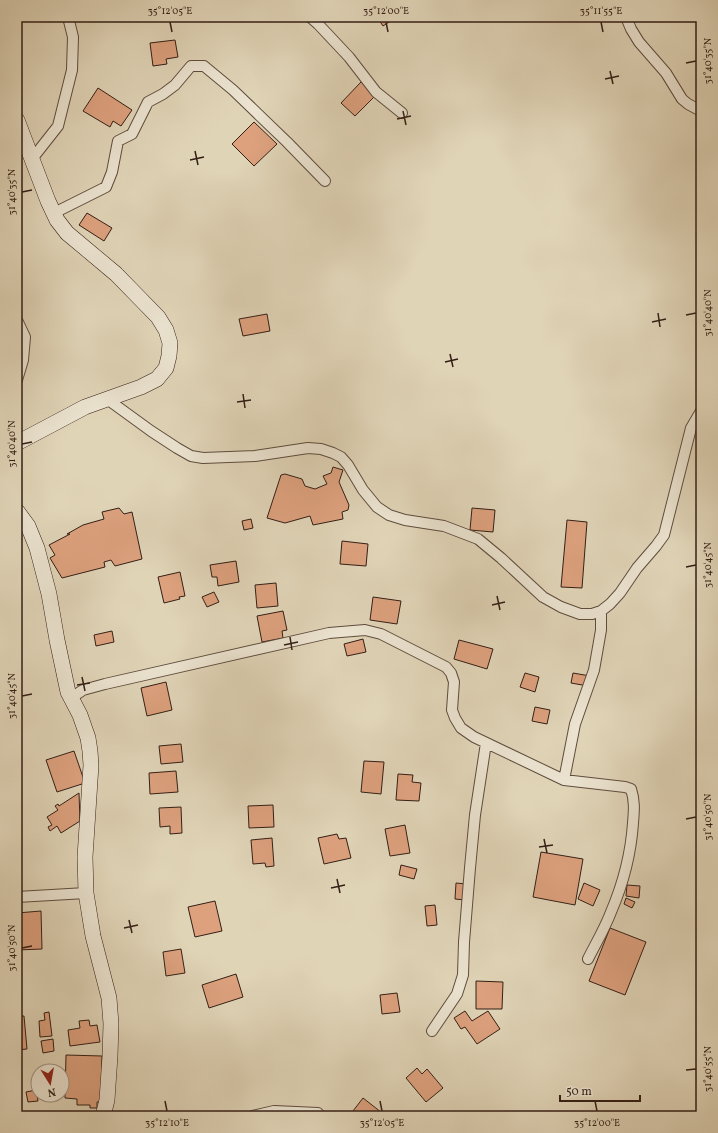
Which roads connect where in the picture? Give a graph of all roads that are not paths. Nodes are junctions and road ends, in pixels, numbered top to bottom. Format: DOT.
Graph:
graph roads {
  1 [pos="68,17"];
  2 [pos="310,17"];
  3 [pos="626,17"];
  4 [pos="701,111"];
  5 [pos="402,113"];
  6 [pos="17,120"];
  7 [pos="32,159"];
  8 [pos="325,181"];
  9 [pos="54,213"];
  10 [pos="17,320"];
  11 [pos="17,380"];
  12 [pos="107,399"];
  13 [pos="701,411"];
  14 [pos="17,443"];
  15 [pos="17,511"];
  16 [pos="601,611"];
  17 [pos="71,698"];
  18 [pos="486,743"];
  19 [pos="564,780"];
  20 [pos="86,893"];
  21 [pos="17,897"];
  22 [pos="588,959"];
  23 [pos="432,1031"];
  24 [pos="275,1114"];
  25 [pos="103,1116"];
  26 [pos="252,1116"];
  27 [pos="320,1116"];
  1 -- 7 [label="street"];
  2 -- 5 [label="street"];
  3 -- 4 [label="street"];
  6 -- 7 [label="street"];
  7 -- 9 [label="street"];
  8 -- 9 [label="street"];
  9 -- 12 [label="street"];
  10 -- 11 [label="street"];
  12 -- 14 [label="street"];
  12 -- 16 [label="street"];
  13 -- 16 [label="street"];
  15 -- 17 [label="street"];
  16 -- 19 [label="street"];
  17 -- 18 [label="street"];
  17 -- 20 [label="street"];
  18 -- 19 [label="street"];
  18 -- 23 [label="street"];
  19 -- 22 [label="street"];
  20 -- 21 [label="street"];
  20 -- 25 [label="street"];
  24 -- 26 [label="street"];
  24 -- 27 [label="street"];
}
